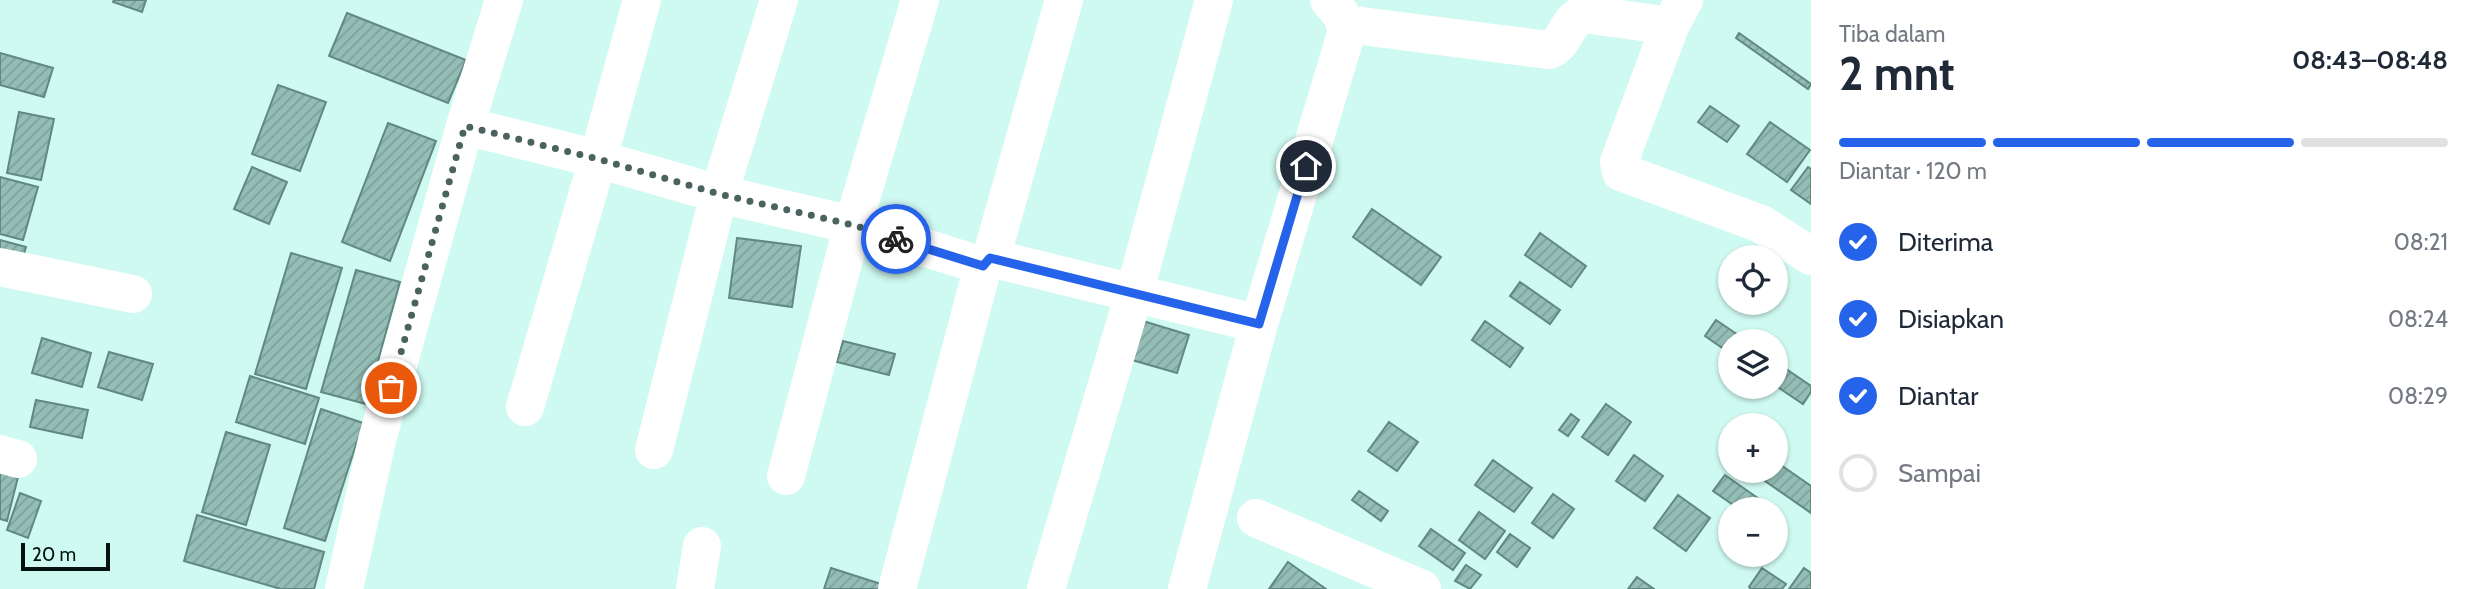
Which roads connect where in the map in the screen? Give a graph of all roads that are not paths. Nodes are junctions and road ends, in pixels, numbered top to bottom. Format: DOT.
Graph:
graph roads {
  1 [pos="504,0"];
  2 [pos="642,0"];
  3 [pos="779,0"];
  4 [pos="920,0"];
  5 [pos="1064,0"];
  6 [pos="1214,0"];
  7 [pos="1337,12"];
  8 [pos="1677,13"];
  9 [pos="465,126"];
  10 [pos="598,159"];
  11 [pos="719,194"];
  12 [pos="853,225"];
  13 [pos="1811,256"];
  14 [pos="987,262"];
  15 [pos="0,267"];
  16 [pos="134,293"];
  17 [pos="1133,294"];
  18 [pos="1259,324"];
  19 [pos="525,407"];
  20 [pos="654,450"];
  21 [pos="786,476"];
  22 [pos="1256,518"];
  23 [pos="702,547"];
  24 [pos="344,589"];
  25 [pos="695,589"];
  26 [pos="897,589"];
  27 [pos="1046,589"];
  28 [pos="1187,589"];
  29 [pos="1422,589"];
  1 -- 9 [label="street"];
  2 -- 10 [label="street"];
  3 -- 11 [label="street"];
  4 -- 12 [label="street"];
  5 -- 14 [label="street"];
  6 -- 17 [label="street"];
  7 -- 8 [label="street"];
  7 -- 18 [label="street"];
  8 -- 13 [label="street"];
  9 -- 10 [label="street"];
  9 -- 24 [label="street"];
  10 -- 11 [label="street"];
  10 -- 19 [label="street"];
  11 -- 12 [label="street"];
  11 -- 20 [label="street"];
  12 -- 14 [label="street"];
  12 -- 21 [label="street"];
  14 -- 17 [label="street"];
  14 -- 26 [label="street"];
  15 -- 16 [label="street"];
  17 -- 18 [label="street"];
  17 -- 27 [label="street"];
  18 -- 28 [label="street"];
  22 -- 29 [label="street"];
  23 -- 25 [label="street"];
}
